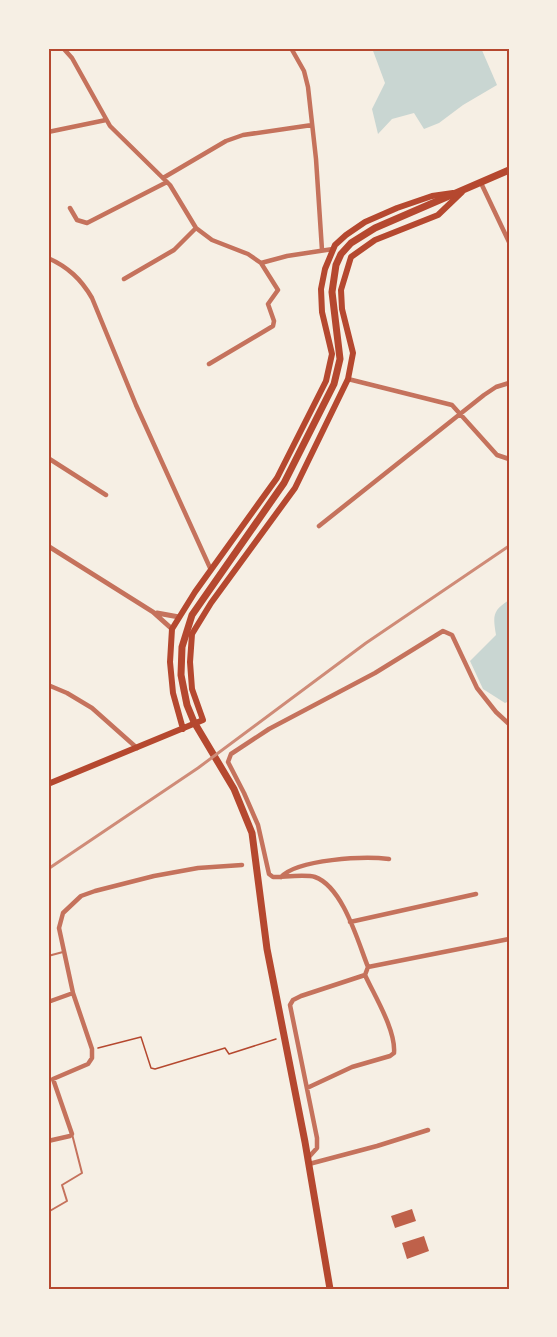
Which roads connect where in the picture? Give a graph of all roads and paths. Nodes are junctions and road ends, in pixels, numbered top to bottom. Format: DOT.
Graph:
graph roads {
  1 [pos="63,48"];
  2 [pos="291,48"];
  3 [pos="106,120"];
  4 [pos="312,125"];
  5 [pos="48,132"];
  6 [pos="509,170"];
  7 [pos="165,180"];
  8 [pos="480,183"];
  9 [pos="463,191"];
  10 [pos="70,208"];
  11 [pos="196,228"];
  12 [pos="509,242"];
  13 [pos="333,249"];
  14 [pos="322,250"];
  15 [pos="48,258"];
  16 [pos="261,263"];
  17 [pos="124,279"];
  18 [pos="209,364"];
  19 [pos="348,379"];
  20 [pos="509,383"];
  21 [pos="461,413"];
  22 [pos="48,458"];
  23 [pos="509,459"];
  24 [pos="106,495"];
  25 [pos="319,526"];
  26 [pos="48,546"];
  27 [pos="211,570"];
  28 [pos="153,612"];
  29 [pos="179,617"];
  30 [pos="172,629"];
  31 [pos="48,685"];
  32 [pos="509,724"];
  33 [pos="183,729"];
  34 [pos="137,748"];
  35 [pos="48,784"];
  36 [pos="388,859"];
  37 [pos="242,865"];
  38 [pos="281,877"];
  39 [pos="476,894"];
  40 [pos="350,922"];
  41 [pos="509,939"];
  42 [pos="64,951"];
  43 [pos="48,956"];
  44 [pos="368,967"];
  45 [pos="365,975"];
  46 [pos="73,993"];
  47 [pos="48,1002"];
  48 [pos="278,1038"];
  49 [pos="92,1049"];
  50 [pos="307,1088"];
  51 [pos="428,1130"];
  52 [pos="72,1134"];
  53 [pos="48,1141"];
  54 [pos="308,1161"];
  55 [pos="48,1212"];
  56 [pos="330,1289"];
  1 -- 3 [label="street"];
  2 -- 4 [label="street"];
  3 -- 5 [label="street"];
  3 -- 7 [label="street"];
  4 -- 7 [label="street"];
  4 -- 14 [label="street"];
  6 -- 8 [label="highway"];
  7 -- 10 [label="street"];
  7 -- 11 [label="street"];
  8 -- 9 [label="highway"];
  8 -- 12 [label="street"];
  9 -- 13 [label="main road"];
  9 -- 19 [label="main road"];
  9 -- 54 [label="highway"];
  11 -- 16 [label="street"];
  11 -- 17 [label="street"];
  13 -- 14 [label="street"];
  13 -- 27 [label="main road"];
  14 -- 16 [label="street"];
  15 -- 27 [label="street"];
  16 -- 18 [label="street"];
  19 -- 21 [label="street"];
  19 -- 33 [label="main road"];
  20 -- 21 [label="street"];
  21 -- 23 [label="street"];
  21 -- 25 [label="street"];
  22 -- 24 [label="street"];
  26 -- 28 [label="street"];
  27 -- 29 [label="main road"];
  28 -- 29 [label="street"];
  28 -- 30 [label="street"];
  29 -- 30 [label="main road"];
  30 -- 33 [label="main road"];
  31 -- 34 [label="street"];
  32 -- 38 [label="street"];
  33 -- 34 [label="main road"];
  34 -- 35 [label="main road"];
  36 -- 38 [label="street"];
  37 -- 42 [label="street"];
  38 -- 40 [label="street"];
  39 -- 40 [label="street"];
  40 -- 44 [label="street"];
  41 -- 44 [label="street"];
  42 -- 43 [label="lane"];
  42 -- 46 [label="street"];
  44 -- 45 [label="street"];
  45 -- 50 [label="street"];
  45 -- 50 [label="street"];
  46 -- 47 [label="street"];
  46 -- 49 [label="street"];
  48 -- 49 [label="path"];
  49 -- 52 [label="street"];
  50 -- 54 [label="street"];
  51 -- 54 [label="street"];
  52 -- 53 [label="street"];
  52 -- 55 [label="lane"];
  54 -- 56 [label="highway"];
}
